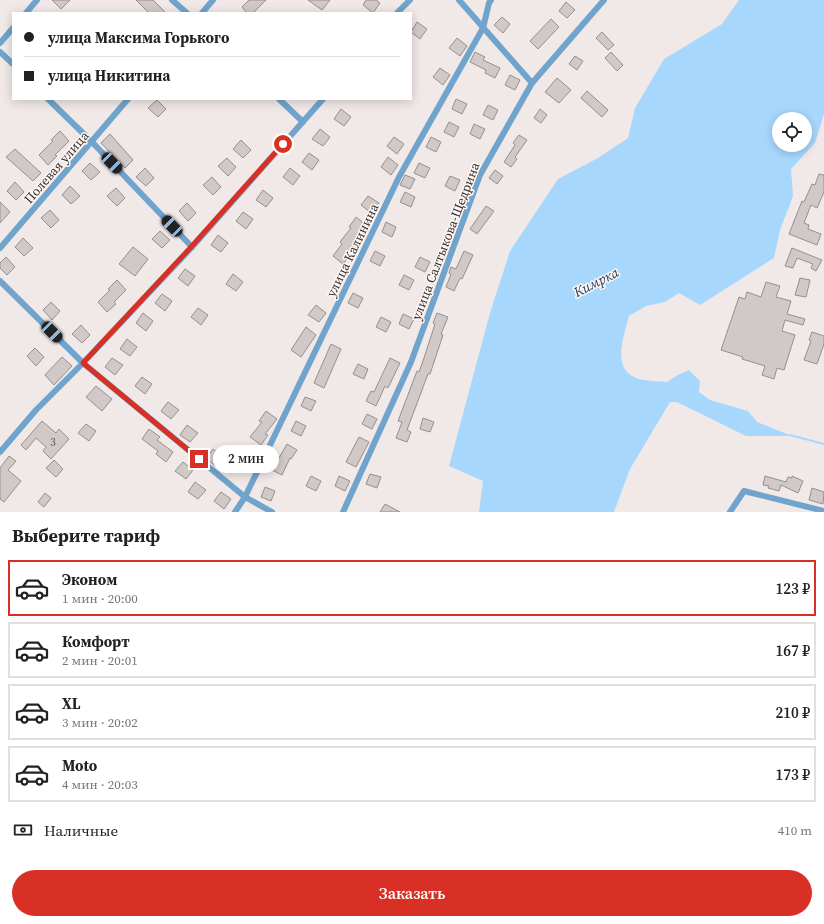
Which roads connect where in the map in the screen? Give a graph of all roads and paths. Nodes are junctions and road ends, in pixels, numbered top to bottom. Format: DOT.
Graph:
graph roads {
  1 [pos="37,0"];
  2 [pos="172,0"];
  3 [pos="213,0"];
  4 [pos="410,0"];
  5 [pos="459,0"];
  6 [pos="491,0"];
  7 [pos="604,0"];
  8 [pos="27,12"];
  9 [pos="186,12"];
  10 [pos="203,12"];
  11 [pos="398,12"];
  12 [pos="483,28"];
  13 [pos="12,29"];
  14 [pos="0,43"];
  15 [pos="0,52"];
  16 [pos="12,63"];
  17 [pos="532,83"];
  18 [pos="49,100"];
  19 [pos="127,100"];
  20 [pos="280,100"];
  21 [pos="322,100"];
  22 [pos="303,122"];
  23 [pos="92,142"];
  24 [pos="192,246"];
  25 [pos="0,248"];
  26 [pos="0,281"];
  27 [pos="83,363"];
  28 [pos="0,452"];
  29 [pos="245,497"];
  30 [pos="824,511"];
  31 [pos="235,512"];
  32 [pos="272,512"];
  33 [pos="343,512"];
  34 [pos="730,512"];
  1 -- 8 [label="street"];
  2 -- 9 [label="street"];
  3 -- 10 [label="street"];
  4 -- 11 [label="street"];
  5 -- 12 [label="street"];
  6 -- 12 [label="street, улица Калинина"];
  7 -- 17 [label="street, улица Салтыкова-Щедрина"];
  12 -- 17 [label="street"];
  12 -- 29 [label="street, улица Калинина"];
  13 -- 14 [label="street"];
  15 -- 16 [label="street"];
  17 -- 33 [label="street, улица Салтыкова-Щедрина"];
  18 -- 23 [label="street"];
  19 -- 23 [label="street, Полевая улица"];
  20 -- 22 [label="street"];
  21 -- 22 [label="street"];
  22 -- 24 [label="street"];
  23 -- 24 [label="street"];
  23 -- 25 [label="street, Полевая улица"];
  24 -- 27 [label="street"];
  26 -- 27 [label="street"];
  27 -- 28 [label="street"];
  27 -- 29 [label="street"];
  29 -- 31 [label="street, улица Калинина"];
  29 -- 32 [label="street"];
  30 -- 34 [label="street"];
}
